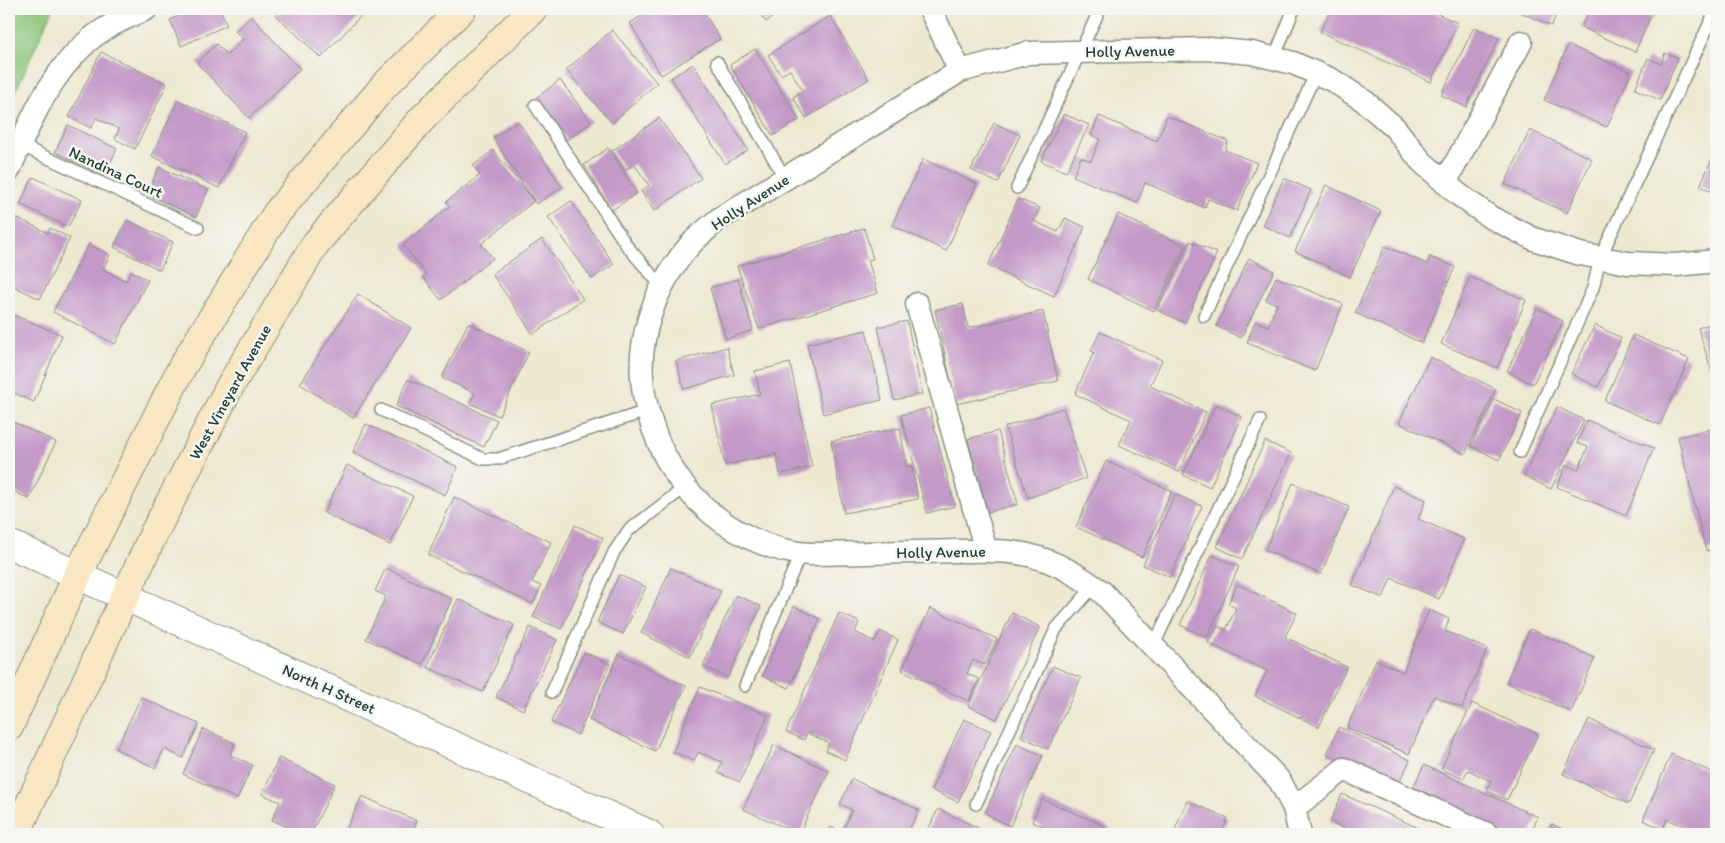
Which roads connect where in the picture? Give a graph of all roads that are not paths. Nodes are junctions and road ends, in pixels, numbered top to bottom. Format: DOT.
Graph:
graph roads {
  1 [pos="146,9"];
  2 [pos="462,9"];
  3 [pos="533,9"];
  4 [pos="930,9"];
  5 [pos="1100,9"];
  6 [pos="1294,9"];
  7 [pos="1712,18"];
  8 [pos="1521,42"];
  9 [pos="1079,51"];
  10 [pos="1274,58"];
  11 [pos="717,62"];
  12 [pos="960,71"];
  13 [pos="1316,73"];
  14 [pos="535,105"];
  15 [pos="20,145"];
  16 [pos="9,170"];
  17 [pos="785,178"];
  18 [pos="1445,183"];
  19 [pos="1017,188"];
  20 [pos="198,228"];
  21 [pos="1600,258"];
  22 [pos="1716,261"];
  23 [pos="662,287"];
  24 [pos="917,304"];
  25 [pos="1204,316"];
  26 [pos="381,410"];
  27 [pos="647,411"];
  28 [pos="1260,420"];
  29 [pos="1520,452"];
  30 [pos="684,488"];
  31 [pos="9,544"];
  32 [pos="986,551"];
  33 [pos="801,552"];
  34 [pos="77,576"];
  35 [pos="1094,586"];
  36 [pos="123,597"];
  37 [pos="1153,646"];
  38 [pos="745,686"];
  39 [pos="552,692"];
  40 [pos="9,727"];
  41 [pos="976,804"];
  42 [pos="1294,808"];
  43 [pos="16,834"];
  44 [pos="649,834"];
  45 [pos="1300,834"];
  46 [pos="1487,834"];
  1 -- 15 [label="street"];
  2 -- 34 [label="main road"];
  3 -- 36 [label="main road, West Vineyard Avenue"];
  4 -- 12 [label="street"];
  5 -- 9 [label="lane"];
  6 -- 10 [label="lane"];
  7 -- 21 [label="lane"];
  8 -- 18 [label="street"];
  9 -- 10 [label="street, Holly Avenue"];
  9 -- 12 [label="street, Holly Avenue"];
  9 -- 19 [label="lane"];
  10 -- 13 [label="street, Holly Avenue"];
  11 -- 17 [label="lane"];
  12 -- 17 [label="street, Holly Avenue"];
  13 -- 18 [label="street, Holly Avenue"];
  13 -- 25 [label="lane"];
  14 -- 23 [label="lane"];
  15 -- 16 [label="street"];
  15 -- 20 [label="lane, Nandina Court"];
  17 -- 23 [label="street, Holly Avenue"];
  18 -- 21 [label="street, Holly Avenue"];
  21 -- 22 [label="street, Holly Avenue"];
  21 -- 29 [label="lane"];
  23 -- 27 [label="street, Holly Avenue"];
  24 -- 32 [label="street"];
  26 -- 27 [label="lane"];
  27 -- 30 [label="street, Holly Avenue"];
  28 -- 37 [label="lane"];
  30 -- 33 [label="street, Holly Avenue"];
  30 -- 39 [label="lane"];
  31 -- 34 [label="street, North H Street"];
  32 -- 33 [label="street, Holly Avenue"];
  32 -- 35 [label="street, Holly Avenue"];
  33 -- 38 [label="lane"];
  34 -- 36 [label="street, North H Street"];
  34 -- 40 [label="main road"];
  35 -- 37 [label="street, Holly Avenue"];
  35 -- 41 [label="lane"];
  36 -- 43 [label="main road, West Vineyard Avenue"];
  36 -- 44 [label="street, North H Street"];
  37 -- 42 [label="street, Holly Avenue"];
  42 -- 45 [label="street, Holly Avenue"];
  42 -- 46 [label="street"];
}
